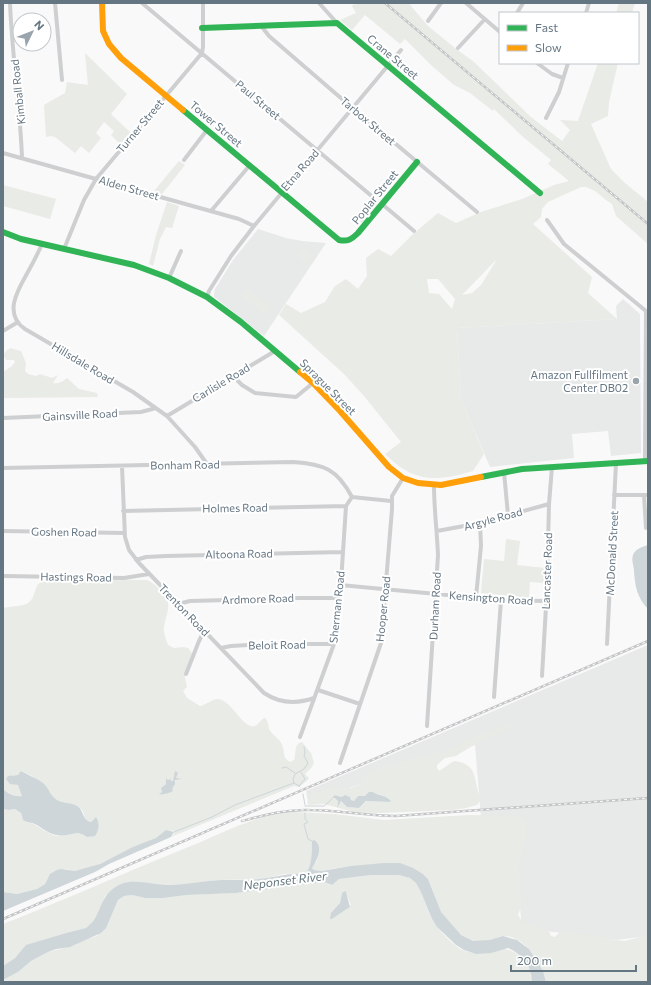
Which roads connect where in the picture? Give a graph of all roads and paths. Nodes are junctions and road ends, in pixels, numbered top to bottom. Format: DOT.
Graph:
graph roads {
  1 [pos="10,3"];
  2 [pos="55,3"];
  3 [pos="102,3"];
  4 [pos="142,3"];
  5 [pos="203,3"];
  6 [pos="319,3"];
  7 [pos="441,3"];
  8 [pos="466,3"];
  9 [pos="522,3"];
  10 [pos="518,12"];
  11 [pos="484,19"];
  12 [pos="428,22"];
  13 [pos="337,23"];
  14 [pos="262,26"];
  15 [pos="202,28"];
  16 [pos="499,31"];
  17 [pos="458,48"];
  18 [pos="401,50"];
  19 [pos="202,53"];
  20 [pos="538,64"];
  21 [pos="568,64"];
  22 [pos="387,66"];
  23 [pos="562,78"];
  24 [pos="62,80"];
  25 [pos="166,95"];
  26 [pos="352,107"];
  27 [pos="546,118"];
  28 [pos="207,130"];
  29 [pos="317,150"];
  30 [pos="3,153"];
  31 [pos="22,157"];
  32 [pos="184,160"];
  33 [pos="417,162"];
  34 [pos="250,165"];
  35 [pos="96,179"];
  36 [pos="281,192"];
  37 [pos="540,193"];
  38 [pos="374,198"];
  39 [pos="382,204"];
  40 [pos="211,211"];
  41 [pos="478,212"];
  42 [pos="547,220"];
  43 [pos="254,226"];
  44 [pos="414,231"];
  45 [pos="3,232"];
  46 [pos="346,242"];
  47 [pos="42,244"];
  48 [pos="64,249"];
  49 [pos="181,251"];
  50 [pos="170,278"];
  51 [pos="207,297"];
  52 [pos="18,322"];
  53 [pos="3,331"];
  54 [pos="275,351"];
  55 [pos="233,376"];
  56 [pos="313,383"];
  57 [pos="156,408"];
  58 [pos="167,416"];
  59 [pos="3,418"];
  60 [pos="646,461"];
  61 [pos="616,463"];
  62 [pos="207,464"];
  63 [pos="122,466"];
  64 [pos="552,467"];
  65 [pos="3,468"];
  66 [pos="504,472"];
  67 [pos="404,478"];
  68 [pos="434,485"];
  69 [pos="614,495"];
  70 [pos="646,495"];
  71 [pos="352,497"];
  72 [pos="391,501"];
  73 [pos="549,504"];
  74 [pos="346,506"];
  75 [pos="123,511"];
  76 [pos="508,515"];
  77 [pos="480,523"];
  78 [pos="646,528"];
  79 [pos="3,531"];
  80 [pos="437,531"];
  81 [pos="124,533"];
  82 [pos="343,552"];
  83 [pos="136,560"];
  84 [pos="149,574"];
  85 [pos="3,576"];
  86 [pos="340,585"];
  87 [pos="386,589"];
  88 [pos="435,594"];
  89 [pos="476,597"];
  90 [pos="340,598"];
  91 [pos="501,600"];
  92 [pos="546,601"];
  93 [pos="178,604"];
  94 [pos="204,631"];
  95 [pos="334,644"];
  96 [pos="607,644"];
  97 [pos="221,648"];
  98 [pos="186,674"];
  99 [pos="542,676"];
  100 [pos="318,690"];
  101 [pos="494,696"];
  102 [pos="314,698"];
  103 [pos="360,704"];
  104 [pos="427,726"];
  105 [pos="300,737"];
  106 [pos="340,763"];
  1 -- 31 [label="street, Kimball Road"];
  2 -- 24 [label="street"];
  3 -- 25 [label="street, Tower Street"];
  4 -- 19 [label="street, Paul Street"];
  5 -- 15 [label="street"];
  6 -- 13 [label="street"];
  7 -- 12 [label="street"];
  8 -- 11 [label="street"];
  9 -- 10 [label="street"];
  11 -- 16 [label="street"];
  11 -- 17 [label="street"];
  13 -- 14 [label="street"];
  13 -- 22 [label="street, Crane Street"];
  14 -- 15 [label="street"];
  14 -- 26 [label="street, Tarbox Street"];
  15 -- 19 [label="street"];
  18 -- 22 [label="street, Etna Road"];
  19 -- 25 [label="street, Turner Street"];
  19 -- 29 [label="street, Paul Street"];
  20 -- 23 [label="street"];
  21 -- 23 [label="street"];
  22 -- 26 [label="street, Etna Road"];
  22 -- 37 [label="street, Crane Street"];
  23 -- 27 [label="street"];
  25 -- 28 [label="street, Tower Street"];
  25 -- 35 [label="street, Turner Street"];
  26 -- 29 [label="street, Etna Road"];
  26 -- 33 [label="street, Tarbox Street"];
  28 -- 32 [label="street"];
  28 -- 34 [label="street, Tower Street"];
  29 -- 36 [label="street, Etna Road"];
  29 -- 38 [label="street, Paul Street"];
  30 -- 31 [label="street, Alden Street"];
  31 -- 35 [label="street, Alden Street"];
  33 -- 39 [label="street, Poplar Street"];
  33 -- 41 [label="street, Tarbox Street"];
  34 -- 36 [label="street, Tower Street"];
  34 -- 40 [label="street"];
  35 -- 40 [label="street, Alden Street"];
  35 -- 48 [label="street, Turner Street"];
  36 -- 43 [label="street, Etna Road"];
  36 -- 46 [label="street, Tower Street"];
  39 -- 44 [label="street"];
  39 -- 46 [label="street, Poplar Street"];
  40 -- 43 [label="street, Alden Street"];
  42 -- 60 [label="street"];
  43 -- 51 [label="street, Etna Road"];
  45 -- 47 [label="street, Sprague Street"];
  47 -- 48 [label="street, Sprague Street"];
  47 -- 52 [label="street"];
  48 -- 50 [label="street, Sprague Street"];
  49 -- 50 [label="street"];
  50 -- 51 [label="street, Sprague Street"];
  51 -- 54 [label="street, Sprague Street"];
  52 -- 53 [label="street"];
  52 -- 57 [label="street, Hillsdale Road"];
  54 -- 55 [label="street, Carlisle Road"];
  54 -- 56 [label="street, Sprague Street"];
  55 -- 56 [label="street"];
  55 -- 58 [label="street, Carlisle Road"];
  56 -- 67 [label="street, Sprague Street"];
  57 -- 58 [label="street, Hillsdale Road"];
  57 -- 59 [label="street, Gainsville Road"];
  58 -- 62 [label="street, Hillsdale Road"];
  60 -- 61 [label="street, Sprague Street"];
  61 -- 64 [label="street, Sprague Street"];
  61 -- 69 [label="street, McDonald Street"];
  62 -- 63 [label="street, Bonham Road"];
  62 -- 71 [label="street, Bonham Road"];
  63 -- 65 [label="street, Bonham Road"];
  63 -- 75 [label="street, Trenton Road"];
  64 -- 66 [label="street, Sprague Street"];
  64 -- 73 [label="street, Lancaster Road"];
  66 -- 68 [label="street, Sprague Street"];
  66 -- 76 [label="street"];
  67 -- 68 [label="street, Sprague Street"];
  67 -- 72 [label="street, Hooper Road"];
  68 -- 80 [label="street, Durham Road"];
  69 -- 70 [label="street"];
  69 -- 96 [label="street, McDonald Street"];
  70 -- 78 [label="street"];
  71 -- 72 [label="street"];
  71 -- 74 [label="street, Sherman Road"];
  72 -- 87 [label="street, Hooper Road"];
  73 -- 76 [label="street, Argyle Road"];
  73 -- 92 [label="street, Lancaster Road"];
  74 -- 75 [label="street, Holmes Road"];
  74 -- 82 [label="street, Sherman Road"];
  75 -- 81 [label="street, Trenton Road"];
  76 -- 77 [label="street, Argyle Road"];
  77 -- 80 [label="street, Argyle Road"];
  77 -- 89 [label="street"];
  79 -- 81 [label="street, Goshen Road"];
  80 -- 88 [label="street, Durham Road"];
  81 -- 83 [label="street, Trenton Road"];
  82 -- 83 [label="street, Altoona Road"];
  82 -- 86 [label="street, Sherman Road"];
  83 -- 84 [label="street, Trenton Road"];
  84 -- 85 [label="street, Hastings Road"];
  84 -- 93 [label="street, Trenton Road"];
  86 -- 87 [label="street, Kensington Road"];
  86 -- 90 [label="street, Sherman Road"];
  87 -- 88 [label="street, Kensington Road"];
  87 -- 103 [label="street, Hooper Road"];
  88 -- 89 [label="street, Kensington Road"];
  88 -- 104 [label="street, Durham Road"];
  89 -- 91 [label="street, Kensington Road"];
  90 -- 93 [label="street, Ardmore Road"];
  90 -- 95 [label="street, Sherman Road"];
  91 -- 92 [label="street, Kensington Road"];
  91 -- 101 [label="street"];
  92 -- 99 [label="street, Lancaster Road"];
  93 -- 94 [label="street, Trenton Road"];
  94 -- 97 [label="street, Trenton Road"];
  94 -- 98 [label="street"];
  95 -- 97 [label="street, Beloit Road"];
  95 -- 100 [label="street, Sherman Road"];
  97 -- 102 [label="street, Trenton Road"];
  100 -- 102 [label="street, Sherman Road"];
  100 -- 103 [label="street"];
  102 -- 105 [label="street, Sherman Road"];
  103 -- 106 [label="street, Hooper Road"];
}
